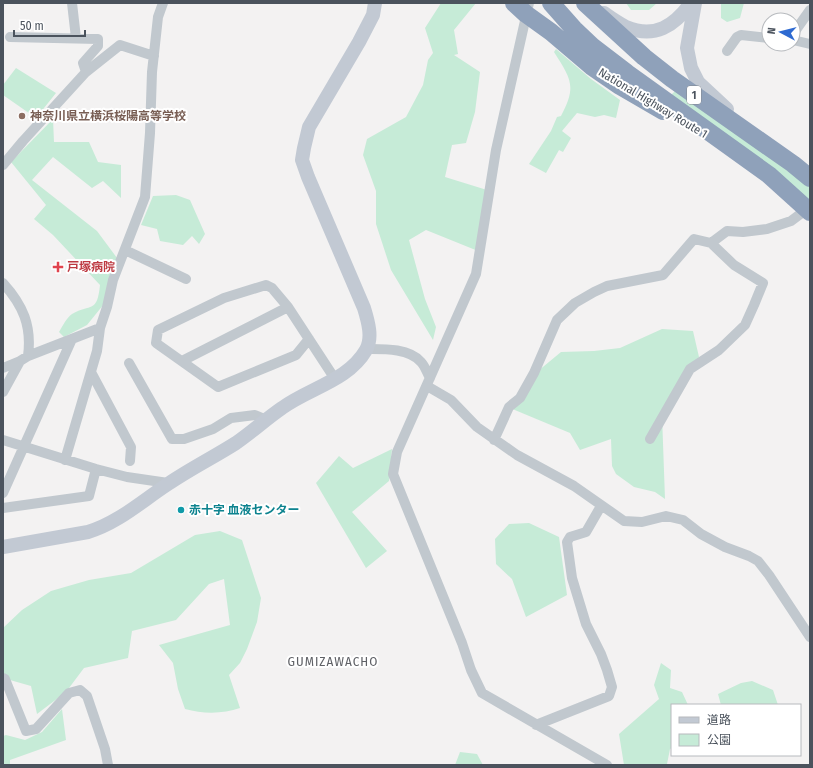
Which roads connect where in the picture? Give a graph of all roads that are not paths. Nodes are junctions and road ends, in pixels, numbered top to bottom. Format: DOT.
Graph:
graph roads {
  1 [pos="72,3"];
  2 [pos="163,3"];
  3 [pos="374,3"];
  4 [pos="551,3"];
  5 [pos="586,3"];
  6 [pos="691,3"];
  7 [pos="695,3"];
  8 [pos="523,7"];
  9 [pos="810,10"];
  10 [pos="801,23"];
  11 [pos="10,37"];
  12 [pos="761,37"];
  13 [pos="76,38"];
  14 [pos="727,52"];
  15 [pos="154,56"];
  16 [pos="86,72"];
  17 [pos="742,128"];
  18 [pos="740,153"];
  19 [pos="3,165"];
  20 [pos="810,178"];
  21 [pos="809,210"];
  22 [pos="711,243"];
  23 [pos="125,250"];
  24 [pos="186,279"];
  25 [pos="5,289"];
  26 [pos="288,307"];
  27 [pos="100,328"];
  28 [pos="72,339"];
  29 [pos="309,339"];
  30 [pos="367,349"];
  31 [pos="24,358"];
  32 [pos="182,361"];
  33 [pos="129,363"];
  34 [pos="3,368"];
  35 [pos="91,372"];
  36 [pos="336,379"];
  37 [pos="428,382"];
  38 [pos="3,392"];
  39 [pos="266,420"];
  40 [pos="650,439"];
  41 [pos="3,440"];
  42 [pos="494,440"];
  43 [pos="23,446"];
  44 [pos="65,460"];
  45 [pos="130,461"];
  46 [pos="96,469"];
  47 [pos="168,483"];
  48 [pos="3,493"];
  49 [pos="601,506"];
  50 [pos="3,508"];
  51 [pos="3,547"];
  52 [pos="810,636"];
  53 [pos="3,678"];
  54 [pos="536,725"];
  55 [pos="108,765"];
  56 [pos="608,765"];
  1 -- 13 [label="street"];
  2 -- 15 [label="street"];
  3 -- 30 [label="street"];
  4 -- 18 [label="highway, National Highway Route 1 / 1"];
  5 -- 6 [label="street"];
  5 -- 17 [label="highway, 1"];
  7 -- 17 [label="street"];
  8 -- 18 [label="highway, National Highway Route 1 / 1"];
  8 -- 37 [label="street"];
  9 -- 10 [label="street"];
  11 -- 13 [label="street"];
  12 -- 14 [label="street"];
  13 -- 16 [label="street"];
  15 -- 16 [label="street"];
  15 -- 23 [label="street"];
  16 -- 19 [label="street"];
  17 -- 20 [label="highway, 1"];
  18 -- 21 [label="highway, National Highway Route 1 / 1"];
  21 -- 22 [label="street"];
  22 -- 40 [label="street"];
  22 -- 42 [label="street"];
  23 -- 24 [label="street"];
  23 -- 27 [label="street"];
  25 -- 31 [label="street"];
  26 -- 29 [label="street"];
  26 -- 32 [label="street"];
  26 -- 32 [label="street"];
  27 -- 28 [label="street"];
  27 -- 35 [label="street"];
  28 -- 31 [label="street"];
  28 -- 43 [label="street"];
  29 -- 32 [label="street"];
  29 -- 36 [label="street"];
  30 -- 36 [label="street"];
  30 -- 37 [label="street"];
  31 -- 34 [label="street"];
  31 -- 38 [label="street"];
  33 -- 39 [label="street"];
  35 -- 44 [label="street"];
  35 -- 45 [label="street"];
  36 -- 39 [label="street"];
  37 -- 42 [label="street"];
  37 -- 54 [label="street"];
  39 -- 47 [label="street"];
  41 -- 43 [label="street"];
  42 -- 49 [label="street"];
  43 -- 44 [label="street"];
  43 -- 48 [label="street"];
  44 -- 46 [label="street"];
  46 -- 47 [label="street"];
  46 -- 50 [label="street"];
  47 -- 51 [label="street"];
  49 -- 52 [label="street"];
  49 -- 54 [label="street"];
  53 -- 55 [label="street"];
  54 -- 56 [label="street"];
}
